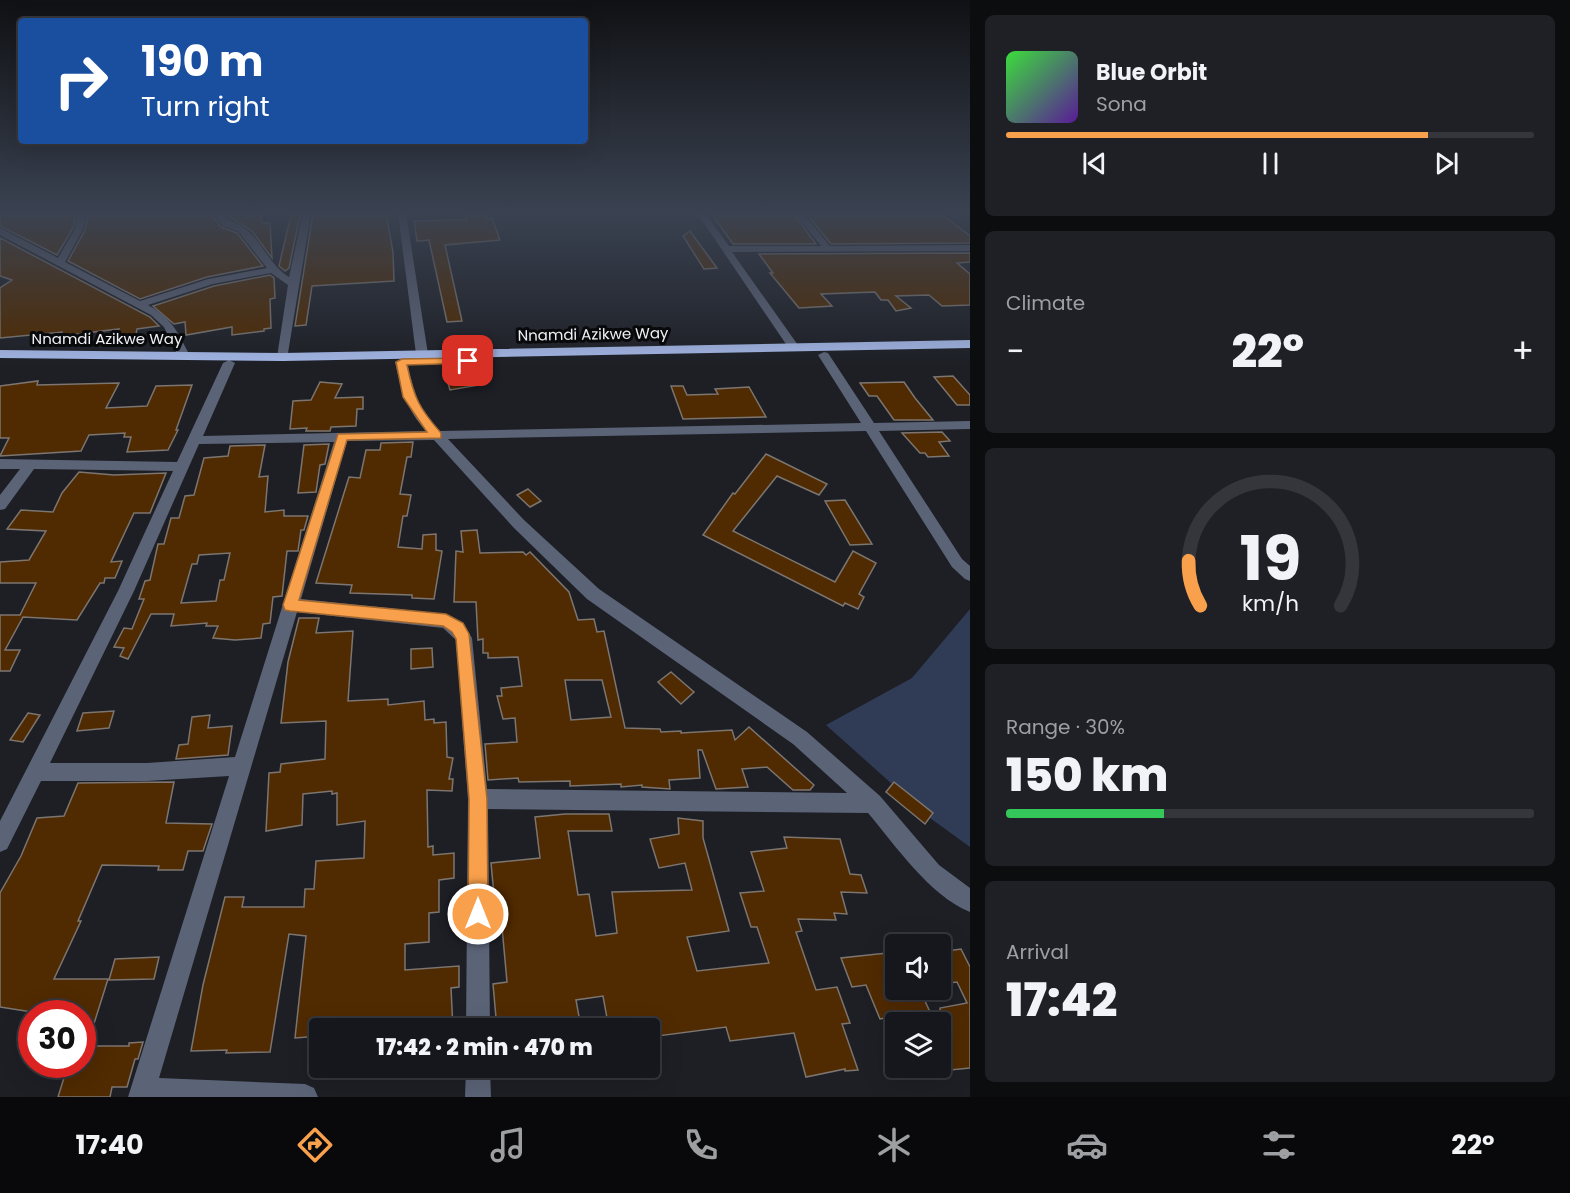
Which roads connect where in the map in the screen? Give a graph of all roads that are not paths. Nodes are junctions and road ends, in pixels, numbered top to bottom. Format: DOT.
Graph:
graph roads {
  1 [pos="64,264"];
  2 [pos="268,264"];
  3 [pos="297,264"];
  4 [pos="409,264"];
  5 [pos="738,264"];
  6 [pos="273,270"];
  7 [pos="293,284"];
  8 [pos="139,305"];
  9 [pos="970,344"];
  10 [pos="794,348"];
  11 [pos="970,352"];
  12 [pos="0,354"];
  13 [pos="183,354"];
  14 [pos="422,354"];
  15 [pos="824,355"];
  16 [pos="283,357"];
  17 [pos="0,362"];
  18 [pos="402,362"];
  19 [pos="229,363"];
  20 [pos="970,425"];
  21 [pos="869,428"];
  22 [pos="342,436"];
  23 [pos="436,436"];
  24 [pos="194,440"];
  25 [pos="0,464"];
  26 [pos="31,464"];
  27 [pos="181,467"];
  28 [pos="0,505"];
  29 [pos="970,575"];
  30 [pos="290,605"];
  31 [pos="241,766"];
  32 [pos="35,772"];
  33 [pos="478,799"];
  34 [pos="873,802"];
  35 [pos="0,842"];
  36 [pos="970,901"];
  37 [pos="478,1018"];
  38 [pos="478,1078"];
  39 [pos="142,1093"];
  40 [pos="305,1097"];
  41 [pos="478,1097"];
  1 -- 8 [label="street"];
  2 -- 6 [label="street"];
  3 -- 7 [label="street"];
  4 -- 14 [label="street"];
  5 -- 10 [label="street"];
  6 -- 7 [label="street"];
  6 -- 8 [label="street"];
  7 -- 16 [label="street"];
  8 -- 13 [label="street"];
  9 -- 10 [label="highway, Nnamdi Azikwe Way"];
  10 -- 14 [label="highway, Nnamdi Azikwe Way"];
  11 -- 15 [label="highway, Nnamdi Azikwe Way"];
  12 -- 13 [label="highway, Nnamdi Azikwe Way"];
  13 -- 16 [label="highway, Nnamdi Azikwe Way"];
  14 -- 16 [label="highway, Nnamdi Azikwe Way"];
  15 -- 18 [label="highway, Nnamdi Azikwe Way"];
  15 -- 21 [label="street"];
  17 -- 19 [label="highway, Nnamdi Azikwe Way"];
  18 -- 19 [label="highway, Nnamdi Azikwe Way"];
  18 -- 23 [label="street"];
  19 -- 24 [label="street"];
  20 -- 21 [label="street"];
  21 -- 23 [label="street"];
  21 -- 29 [label="street"];
  22 -- 23 [label="street"];
  22 -- 24 [label="street"];
  22 -- 30 [label="street"];
  23 -- 34 [label="street"];
  24 -- 27 [label="street"];
  25 -- 26 [label="street"];
  26 -- 27 [label="street"];
  26 -- 28 [label="street"];
  27 -- 32 [label="street"];
  30 -- 31 [label="street"];
  30 -- 33 [label="street"];
  31 -- 32 [label="street"];
  31 -- 39 [label="street"];
  32 -- 35 [label="street"];
  33 -- 34 [label="street"];
  33 -- 37 [label="street"];
  34 -- 36 [label="street"];
  38 -- 41 [label="street"];
  39 -- 40 [label="street"];
}
